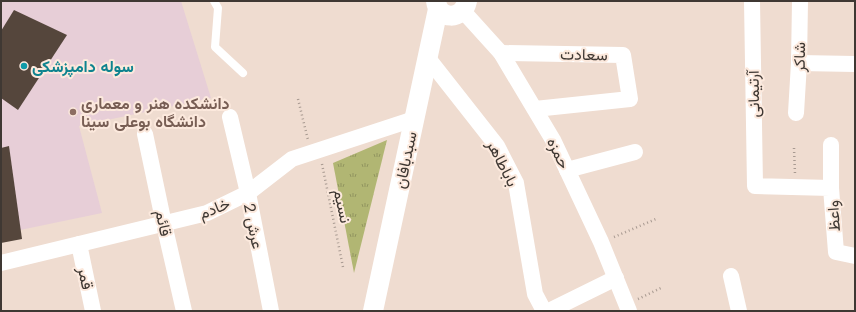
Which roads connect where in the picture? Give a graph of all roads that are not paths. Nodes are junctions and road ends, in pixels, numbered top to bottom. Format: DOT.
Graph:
graph roads {
  1 [pos="214,1"];
  2 [pos="752,1"];
  3 [pos="800,1"];
  4 [pos="437,5"];
  5 [pos="465,6"];
  6 [pos="501,53"];
  7 [pos="427,57"];
  8 [pos="799,63"];
  9 [pos="855,64"];
  10 [pos="243,73"];
  11 [pos="535,109"];
  12 [pos="796,114"];
  13 [pos="230,117"];
  14 [pos="414,119"];
  15 [pos="145,134"];
  16 [pos="831,145"];
  17 [pos="635,152"];
  18 [pos="567,170"];
  19 [pos="754,186"];
  20 [pos="831,188"];
  21 [pos="248,193"];
  22 [pos="164,224"];
  23 [pos="79,244"];
  24 [pos="855,256"];
  25 [pos="1,263"];
  26 [pos="731,276"];
  27 [pos="616,278"];
  28 [pos="628,308"];
  29 [pos="93,311"];
  30 [pos="184,311"];
  31 [pos="271,311"];
  32 [pos="373,311"];
  33 [pos="544,311"];
  34 [pos="549,311"];
  35 [pos="739,311"];
  1 -- 10 [label="lane"];
  2 -- 19 [label="street, آرتیمانی"];
  3 -- 8 [label="street, شاکر"];
  4 -- 5 [label="street"];
  4 -- 7 [label="street, سبدبافان"];
  5 -- 6 [label="street, حمزه"];
  6 -- 11 [label="street, حمزه"];
  6 -- 11 [label="street, سعادت"];
  7 -- 14 [label="street, سبدبافان"];
  7 -- 33 [label="street, باباطاهر"];
  8 -- 9 [label="street"];
  8 -- 12 [label="street, شاکر"];
  11 -- 18 [label="street, حمزه"];
  13 -- 21 [label="street, عرش 2"];
  14 -- 21 [label="street, خادم"];
  14 -- 32 [label="street, سبدبافان"];
  15 -- 22 [label="street, قائم"];
  16 -- 20 [label="street"];
  17 -- 18 [label="street"];
  18 -- 27 [label="street, حمزه"];
  19 -- 20 [label="street, واعظ"];
  20 -- 24 [label="street, واعظ"];
  21 -- 22 [label="street, خادم"];
  21 -- 31 [label="street, عرش 2"];
  22 -- 23 [label="street, خادم"];
  22 -- 30 [label="street, قائم"];
  23 -- 25 [label="street, خادم"];
  23 -- 29 [label="street, قمر"];
  26 -- 35 [label="street"];
  27 -- 28 [label="street, حمزه"];
  27 -- 34 [label="street"];
}
